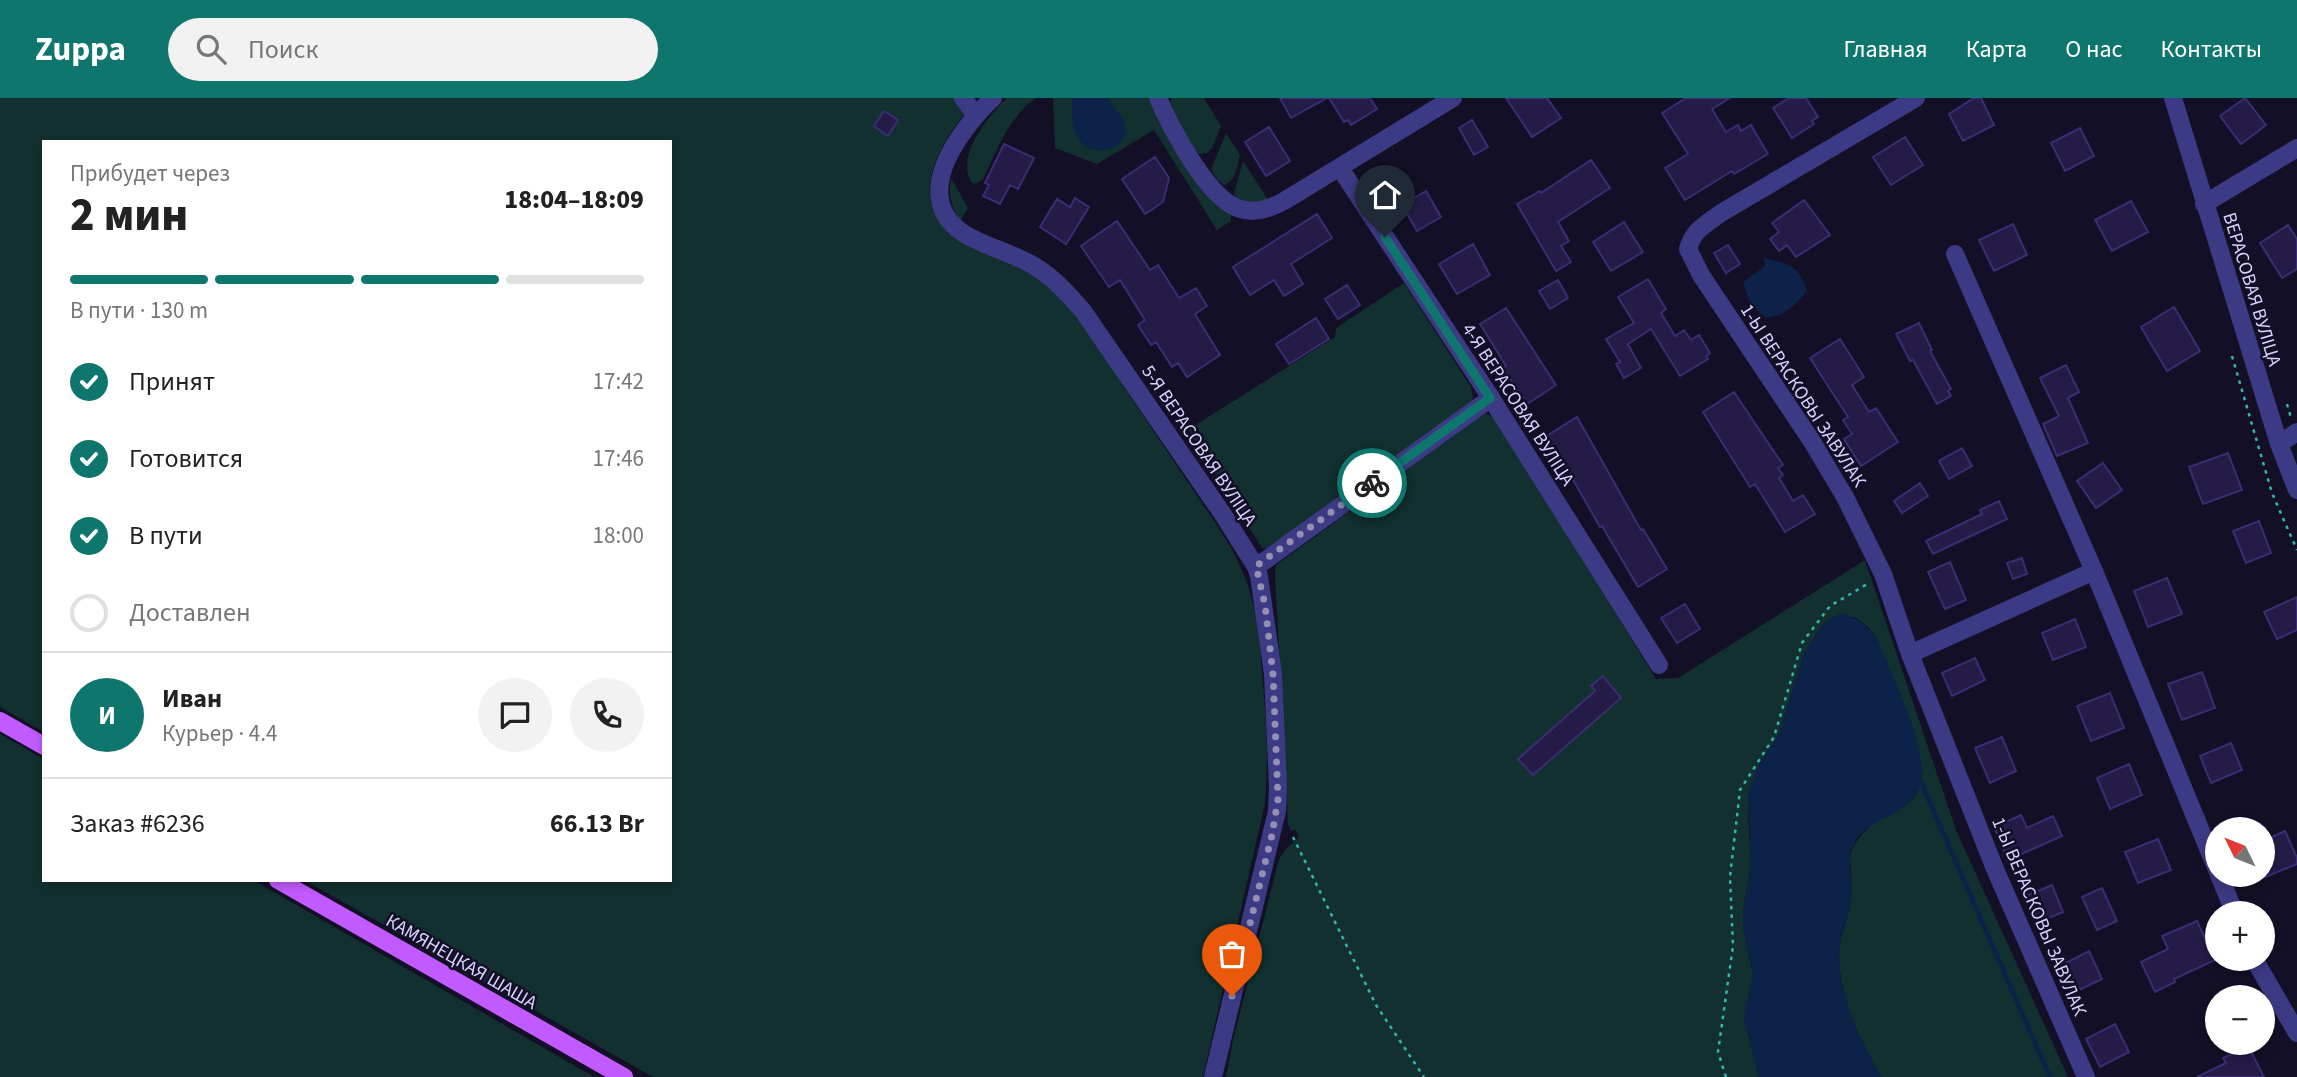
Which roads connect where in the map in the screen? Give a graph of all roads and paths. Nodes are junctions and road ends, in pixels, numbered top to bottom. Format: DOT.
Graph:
graph roads {
  1 [pos="963,98"];
  2 [pos="993,98"];
  3 [pos="1158,98"];
  4 [pos="1453,98"];
  5 [pos="1916,98"];
  6 [pos="2173,98"];
  7 [pos="975,114"];
  8 [pos="2297,148"];
  9 [pos="1340,168"];
  10 [pos="2204,204"];
  11 [pos="1955,254"];
  12 [pos="1490,398"];
  13 [pos="2297,432"];
  14 [pos="2279,444"];
  15 [pos="2297,490"];
  16 [pos="1256,566"];
  17 [pos="2094,571"];
  18 [pos="1883,574"];
  19 [pos="1910,654"];
  20 [pos="1659,665"];
  21 [pos="0,721"];
  22 [pos="42,745"];
  23 [pos="1293,837"];
  24 [pos="2205,841"];
  25 [pos="282,882"];
  26 [pos="2261,971"];
  27 [pos="2297,1033"];
  28 [pos="624,1077"];
  29 [pos="1213,1077"];
  30 [pos="1424,1077"];
  31 [pos="1726,1077"];
  32 [pos="2086,1077"];
  1 -- 7 [label="street"];
  2 -- 7 [label="street, 5-Я ВЕРАСОВАЯ ВУЛІЦА"];
  3 -- 9 [label="street"];
  4 -- 9 [label="street"];
  5 -- 18 [label="street, 1-Ы ВЕРАСКОВЫ ЗАВУЛАК"];
  6 -- 10 [label="street, ВЕРАСОВАЯ ВУЛІЦА"];
  7 -- 16 [label="street, 5-Я ВЕРАСОВАЯ ВУЛІЦА"];
  8 -- 10 [label="street"];
  9 -- 12 [label="street, 4-Я ВЕРАСОВАЯ ВУЛІЦА"];
  10 -- 14 [label="street, ВЕРАСОВАЯ ВУЛІЦА"];
  11 -- 17 [label="street"];
  12 -- 16 [label="street"];
  12 -- 20 [label="street, 4-Я ВЕРАСОВАЯ ВУЛІЦА"];
  13 -- 14 [label="street"];
  14 -- 15 [label="street, ВЕРАСОВАЯ ВУЛІЦА"];
  16 -- 29 [label="street, 5-Я ВЕРАСОВАЯ ВУЛІЦА"];
  17 -- 19 [label="street"];
  17 -- 24 [label="street"];
  18 -- 19 [label="street, 1-Ы ВЕРАСКОВЫ ЗАВУЛАК"];
  18 -- 31 [label="path"];
  19 -- 32 [label="street, 1-Ы ВЕРАСКОВЫ ЗАВУЛАК"];
  21 -- 22 [label="main road"];
  23 -- 30 [label="path"];
  25 -- 28 [label="main road, КАМЯНЕЦКАЯ ШАША"];
  26 -- 27 [label="street"];
}
